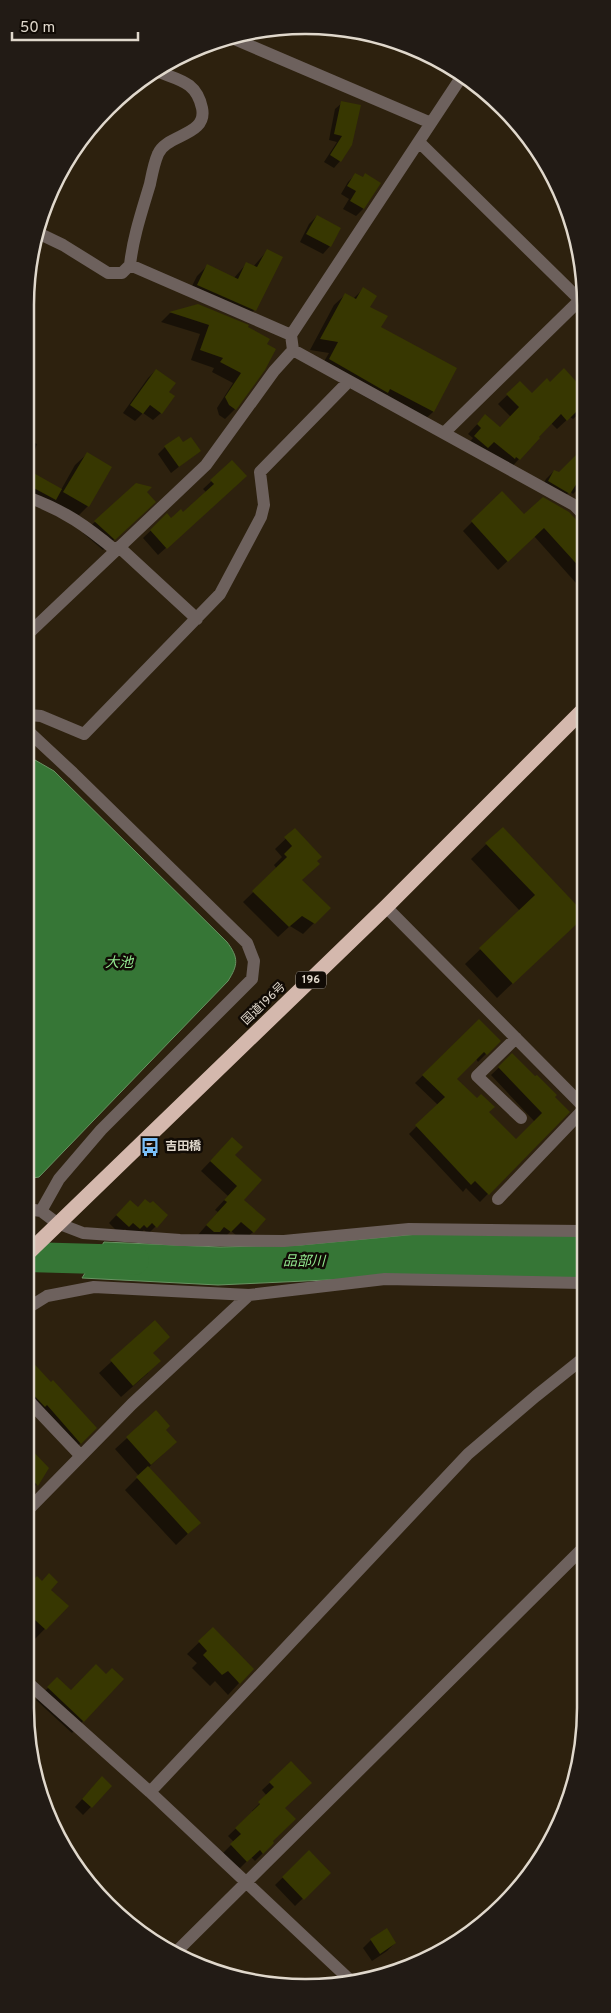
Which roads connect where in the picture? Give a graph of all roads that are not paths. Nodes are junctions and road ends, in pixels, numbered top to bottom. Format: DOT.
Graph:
graph roads {
  1 [pos="241,42"];
  2 [pos="164,74"];
  3 [pos="458,82"];
  4 [pos="431,123"];
  5 [pos="419,142"];
  6 [pos="43,235"];
  7 [pos="130,265"];
  8 [pos="577,293"];
  9 [pos="577,303"];
  10 [pos="291,335"];
  11 [pos="293,350"];
  12 [pos="349,381"];
  13 [pos="444,433"];
  14 [pos="34,500"];
  15 [pos="577,508"];
  16 [pos="117,548"];
  17 [pos="197,619"];
  18 [pos="34,627"];
  19 [pos="34,715"];
  20 [pos="577,716"];
  21 [pos="34,737"];
  22 [pos="386,907"];
  23 [pos="516,1038"];
  24 [pos="577,1099"];
  25 [pos="577,1116"];
  26 [pos="521,1118"];
  27 [pos="498,1199"];
  28 [pos="34,1210"];
  29 [pos="41,1211"];
  30 [pos="57,1223"];
  31 [pos="577,1231"];
  32 [pos="34,1247"];
  33 [pos="577,1282"];
  34 [pos="249,1295"];
  35 [pos="34,1304"];
  36 [pos="577,1363"];
  37 [pos="34,1406"];
  38 [pos="80,1455"];
  39 [pos="34,1504"];
  40 [pos="577,1554"];
  41 [pos="34,1688"];
  42 [pos="150,1792"];
  43 [pos="247,1884"];
  44 [pos="180,1948"];
  45 [pos="346,1976"];
  1 -- 4 [label="street"];
  2 -- 7 [label="street"];
  3 -- 4 [label="street"];
  4 -- 5 [label="street"];
  5 -- 8 [label="street"];
  5 -- 10 [label="street"];
  6 -- 7 [label="street"];
  7 -- 10 [label="street"];
  9 -- 13 [label="street"];
  10 -- 11 [label="street"];
  11 -- 12 [label="street"];
  11 -- 16 [label="street"];
  12 -- 13 [label="street"];
  12 -- 17 [label="street"];
  13 -- 15 [label="street"];
  14 -- 16 [label="street"];
  16 -- 17 [label="street"];
  16 -- 18 [label="street"];
  17 -- 19 [label="street"];
  20 -- 22 [label="highway, 国道196号 / 196"];
  21 -- 29 [label="street"];
  22 -- 23 [label="street"];
  22 -- 30 [label="highway, 国道196号 / 196"];
  23 -- 24 [label="street"];
  23 -- 26 [label="street"];
  25 -- 27 [label="street"];
  28 -- 29 [label="street"];
  29 -- 30 [label="street"];
  30 -- 31 [label="street"];
  30 -- 32 [label="highway, 国道196号 / 196"];
  33 -- 34 [label="street"];
  34 -- 35 [label="street"];
  34 -- 38 [label="street"];
  36 -- 42 [label="street"];
  37 -- 38 [label="street"];
  38 -- 39 [label="street"];
  40 -- 43 [label="street"];
  41 -- 42 [label="street"];
  42 -- 43 [label="street"];
  43 -- 44 [label="street"];
  43 -- 45 [label="street"];
}
